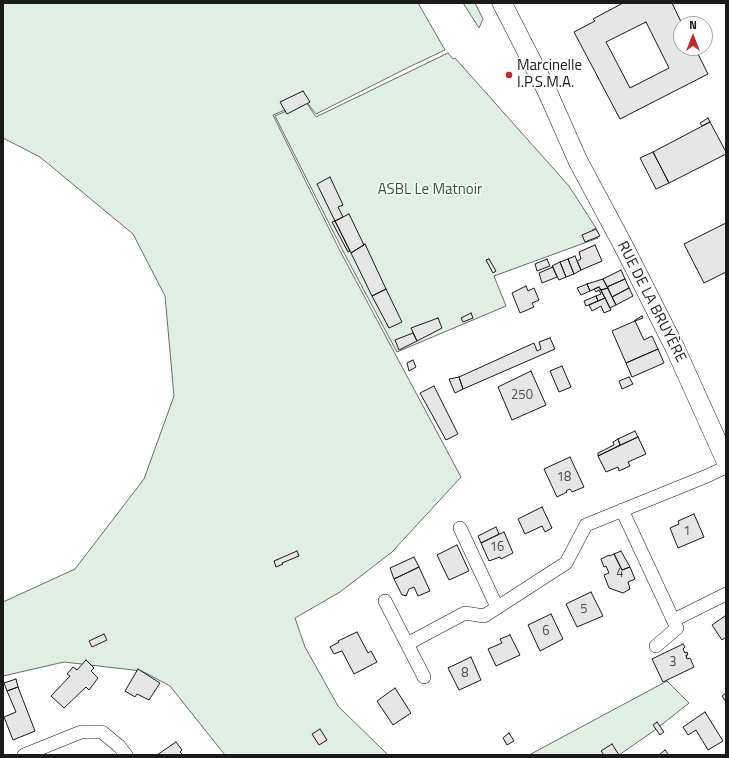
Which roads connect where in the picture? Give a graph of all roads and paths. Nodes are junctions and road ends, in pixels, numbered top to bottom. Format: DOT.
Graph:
graph roads {
  1 [pos="489,3"];
  2 [pos="502,3"];
  3 [pos="572,146"];
  4 [pos="726,461"];
  5 [pos="726,467"];
  6 [pos="622,510"];
  7 [pos="460,528"];
  8 [pos="726,594"];
  9 [pos="385,602"];
  10 [pos="497,607"];
  11 [pos="674,620"];
  12 [pos="407,644"];
  13 [pos="656,646"];
  14 [pos="424,676"];
  15 [pos="24,755"];
  16 [pos="126,755"];
  1 -- 3 [label="street, RUE DE LA BRUYÈRE"];
  2 -- 3 [label="street, RUE DE LA BRUYÈRE"];
  3 -- 4 [label="street, RUE DE LA BRUYÈRE"];
  5 -- 6 [label="street"];
  6 -- 10 [label="street"];
  6 -- 11 [label="street"];
  7 -- 10 [label="street"];
  8 -- 11 [label="street"];
  9 -- 12 [label="street"];
  10 -- 12 [label="street"];
  11 -- 13 [label="street"];
  12 -- 14 [label="street"];
  15 -- 16 [label="street"];
}
